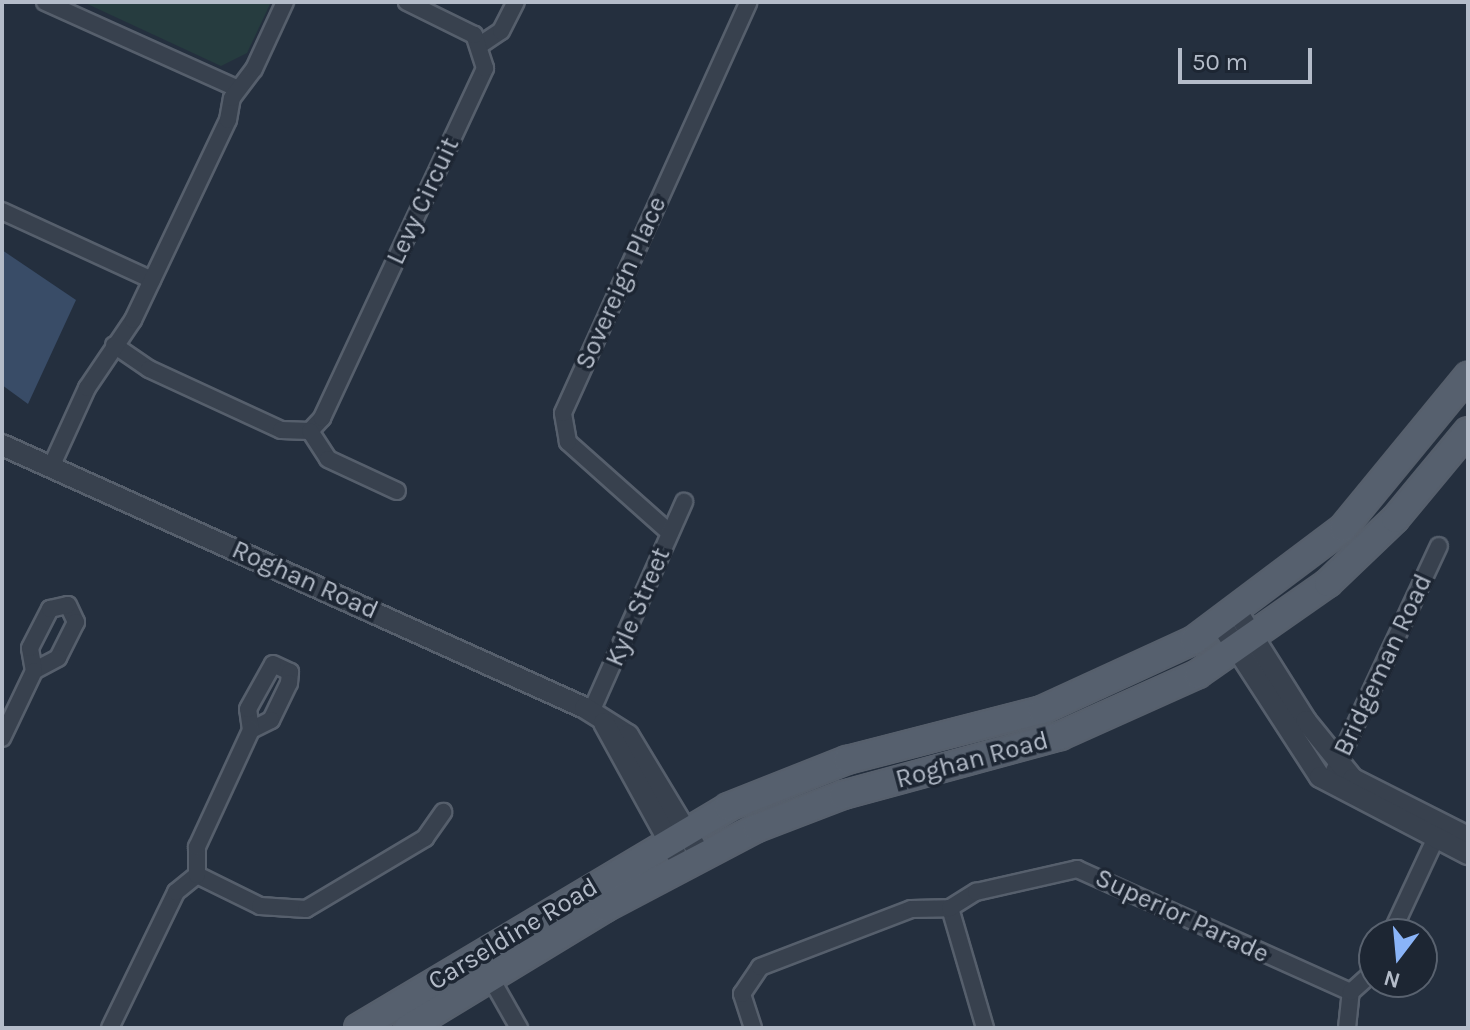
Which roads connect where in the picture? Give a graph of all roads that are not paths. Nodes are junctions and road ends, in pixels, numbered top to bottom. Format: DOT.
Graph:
graph roads {
  1 [pos="45,2"];
  2 [pos="285,2"];
  3 [pos="407,2"];
  4 [pos="516,2"];
  5 [pos="749,2"];
  6 [pos="480,45"];
  7 [pos="236,88"];
  8 [pos="2,211"];
  9 [pos="152,280"];
  10 [pos="114,345"];
  11 [pos="1468,376"];
  12 [pos="310,431"];
  13 [pos="1468,431"];
  14 [pos="2,445"];
  15 [pos="51,467"];
  16 [pos="397,491"];
  17 [pos="684,502"];
  18 [pos="670,533"];
  19 [pos="1439,546"];
  20 [pos="1229,618"];
  21 [pos="1246,646"];
  22 [pos="34,671"];
  23 [pos="597,718"];
  24 [pos="251,730"];
  25 [pos="2,738"];
  26 [pos="1338,762"];
  27 [pos="1328,783"];
  28 [pos="443,812"];
  29 [pos="1439,832"];
  30 [pos="677,833"];
  31 [pos="1468,837"];
  32 [pos="1468,854"];
  33 [pos="692,861"];
  34 [pos="197,875"];
  35 [pos="950,908"];
  36 [pos="1399,918"];
  37 [pos="490,977"];
  38 [pos="1358,986"];
  39 [pos="1351,992"];
  40 [pos="110,1028"];
  41 [pos="358,1028"];
  42 [pos="408,1028"];
  43 [pos="519,1028"];
  44 [pos="753,1028"];
  45 [pos="985,1028"];
  46 [pos="1347,1028"];
  1 -- 7 [label="street"];
  2 -- 7 [label="street"];
  3 -- 6 [label="street"];
  4 -- 6 [label="street"];
  5 -- 18 [label="street, Sovereign Place"];
  6 -- 12 [label="street, Levy Circuit"];
  7 -- 9 [label="street"];
  8 -- 9 [label="street"];
  9 -- 10 [label="street"];
  10 -- 12 [label="street"];
  10 -- 15 [label="street"];
  11 -- 20 [label="main road"];
  12 -- 16 [label="street"];
  13 -- 21 [label="main road"];
  14 -- 15 [label="street, Roghan Road"];
  15 -- 23 [label="street, Roghan Road"];
  17 -- 18 [label="street, Kyle Street"];
  18 -- 23 [label="street, Kyle Street"];
  19 -- 26 [label="street, Bridgeman Road"];
  20 -- 21 [label="street"];
  20 -- 30 [label="main road, Roghan Road"];
  21 -- 26 [label="street"];
  21 -- 27 [label="street"];
  21 -- 33 [label="main road, Roghan Road"];
  22 -- 25 [label="street"];
  23 -- 30 [label="street, Roghan Road"];
  24 -- 34 [label="street"];
  26 -- 27 [label="street, Bridgeman Road"];
  26 -- 29 [label="street"];
  27 -- 29 [label="street"];
  28 -- 34 [label="street"];
  29 -- 31 [label="street"];
  29 -- 32 [label="street"];
  29 -- 36 [label="street"];
  30 -- 33 [label="street, Roghan Road"];
  30 -- 41 [label="main road, Carseldine Road"];
  33 -- 37 [label="main road, Carseldine Road"];
  34 -- 40 [label="street"];
  35 -- 39 [label="street, Superior Parade"];
  35 -- 44 [label="street, Superior Parade"];
  35 -- 45 [label="street"];
  37 -- 42 [label="main road, Carseldine Road"];
  37 -- 43 [label="street"];
  38 -- 39 [label="street"];
  39 -- 46 [label="street"];
}
